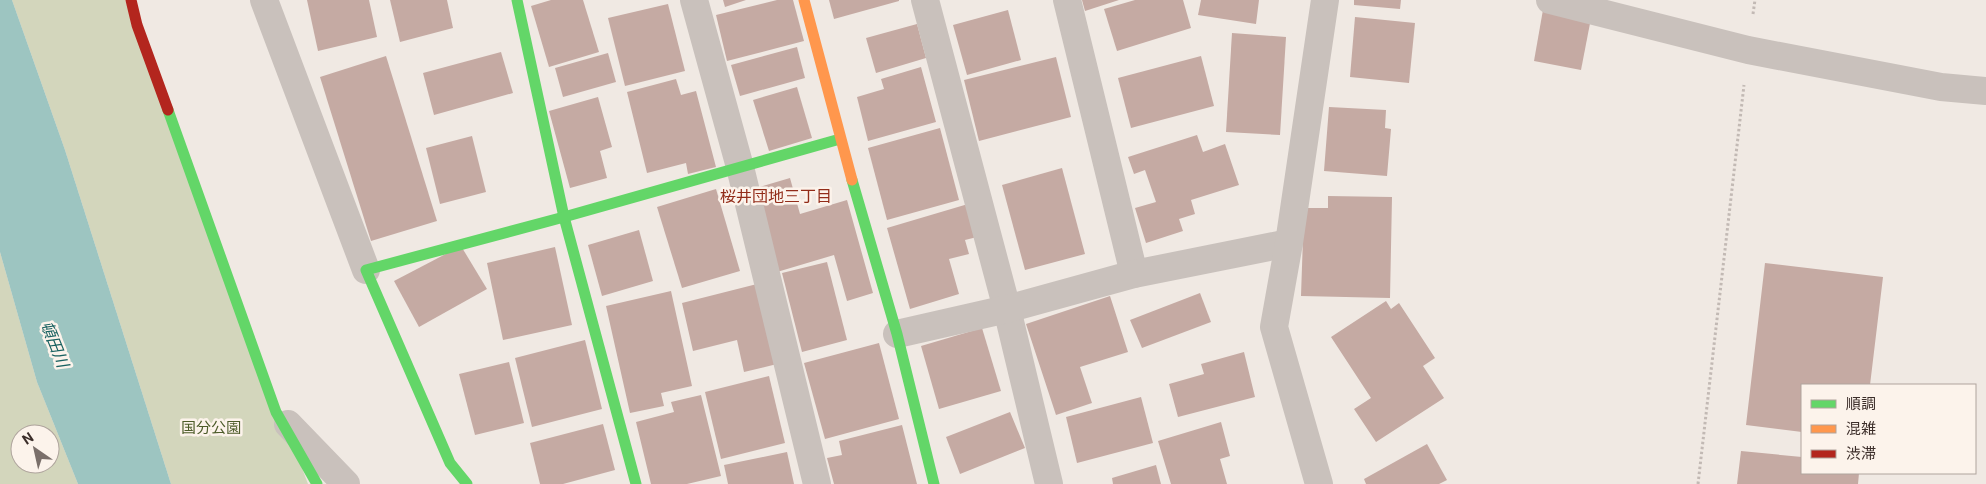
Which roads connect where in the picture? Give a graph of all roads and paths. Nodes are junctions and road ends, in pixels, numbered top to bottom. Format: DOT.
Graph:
graph roads {
  1 [pos="131,0"];
  2 [pos="264,0"];
  3 [pos="517,0"];
  4 [pos="694,0"];
  5 [pos="804,0"];
  6 [pos="926,0"];
  7 [pos="1067,0"];
  8 [pos="1324,0"];
  9 [pos="1550,0"];
  10 [pos="1755,0"];
  11 [pos="1748,50"];
  12 [pos="1986,91"];
  13 [pos="840,139"];
  14 [pos="740,167"];
  15 [pos="564,217"];
  16 [pos="1289,243"];
  17 [pos="366,270"];
  18 [pos="1134,274"];
  19 [pos="1007,309"];
  20 [pos="897,334"];
  21 [pos="276,412"];
  22 [pos="317,484"];
  23 [pos="346,484"];
  24 [pos="467,484"];
  25 [pos="636,484"];
  26 [pos="817,484"];
  27 [pos="934,484"];
  28 [pos="1049,484"];
  29 [pos="1319,484"];
  30 [pos="1698,484"];
  1 -- 21 [label="street"];
  2 -- 17 [label="street"];
  3 -- 15 [label="street"];
  4 -- 14 [label="street"];
  5 -- 13 [label="street"];
  6 -- 19 [label="street"];
  7 -- 18 [label="street"];
  8 -- 16 [label="street"];
  9 -- 11 [label="street"];
  10 -- 11 [label="path"];
  11 -- 12 [label="street"];
  11 -- 30 [label="path"];
  13 -- 14 [label="street"];
  13 -- 20 [label="street"];
  14 -- 15 [label="street"];
  14 -- 26 [label="street"];
  15 -- 17 [label="street"];
  15 -- 25 [label="street"];
  16 -- 18 [label="street"];
  16 -- 29 [label="street"];
  17 -- 24 [label="street"];
  18 -- 19 [label="street"];
  19 -- 20 [label="street"];
  19 -- 28 [label="street"];
  20 -- 27 [label="street"];
  21 -- 22 [label="street"];
  21 -- 23 [label="street"];
}
